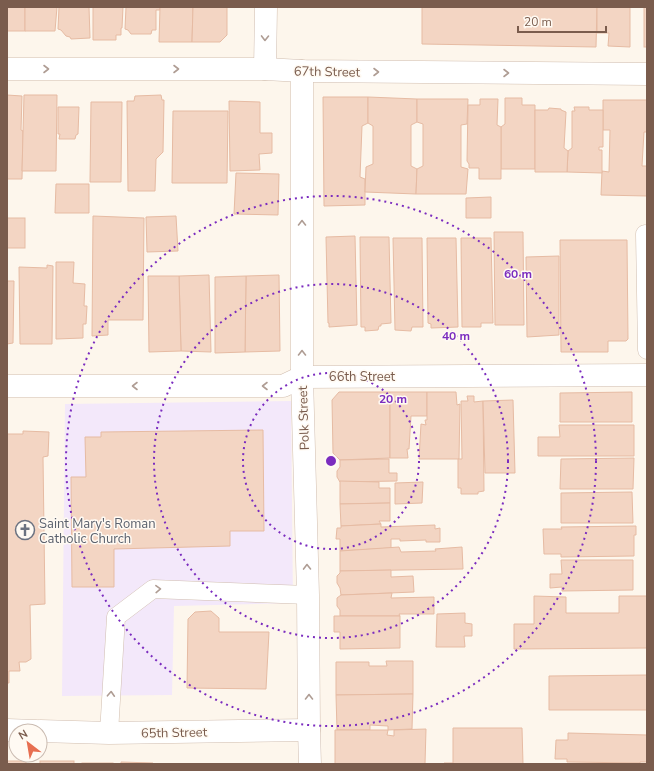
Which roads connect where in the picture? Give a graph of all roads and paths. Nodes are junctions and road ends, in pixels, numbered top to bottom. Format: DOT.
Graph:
graph roads {
  1 [pos="266,7"];
  2 [pos="7,69"];
  3 [pos="265,69"];
  4 [pos="302,71"];
  5 [pos="647,74"];
  6 [pos="645,234"];
  7 [pos="647,350"];
  8 [pos="647,375"];
  9 [pos="302,377"];
  10 [pos="7,386"];
  11 [pos="308,595"];
  12 [pos="309,730"];
  13 [pos="48,731"];
  14 [pos="109,733"];
  15 [pos="310,764"];
  1 -- 3 [label="street, one-way"];
  2 -- 3 [label="street, 67th Street, one-way"];
  3 -- 4 [label="street, 67th Street"];
  4 -- 5 [label="street, 67th Street, one-way"];
  9 -- 4 [label="street, Polk Street, one-way"];
  6 -- 7 [label="lane"];
  8 -- 9 [label="street, 66th Street"];
  9 -- 10 [label="street, 66th Street, one-way"];
  11 -- 9 [label="street, Polk Street, one-way"];
  12 -- 11 [label="street, Polk Street, one-way"];
  14 -- 11 [label="lane, one-way"];
  12 -- 14 [label="street, 65th Street"];
  12 -- 15 [label="street, Polk Street"];
  13 -- 14 [label="street, 65th Street"];
}
